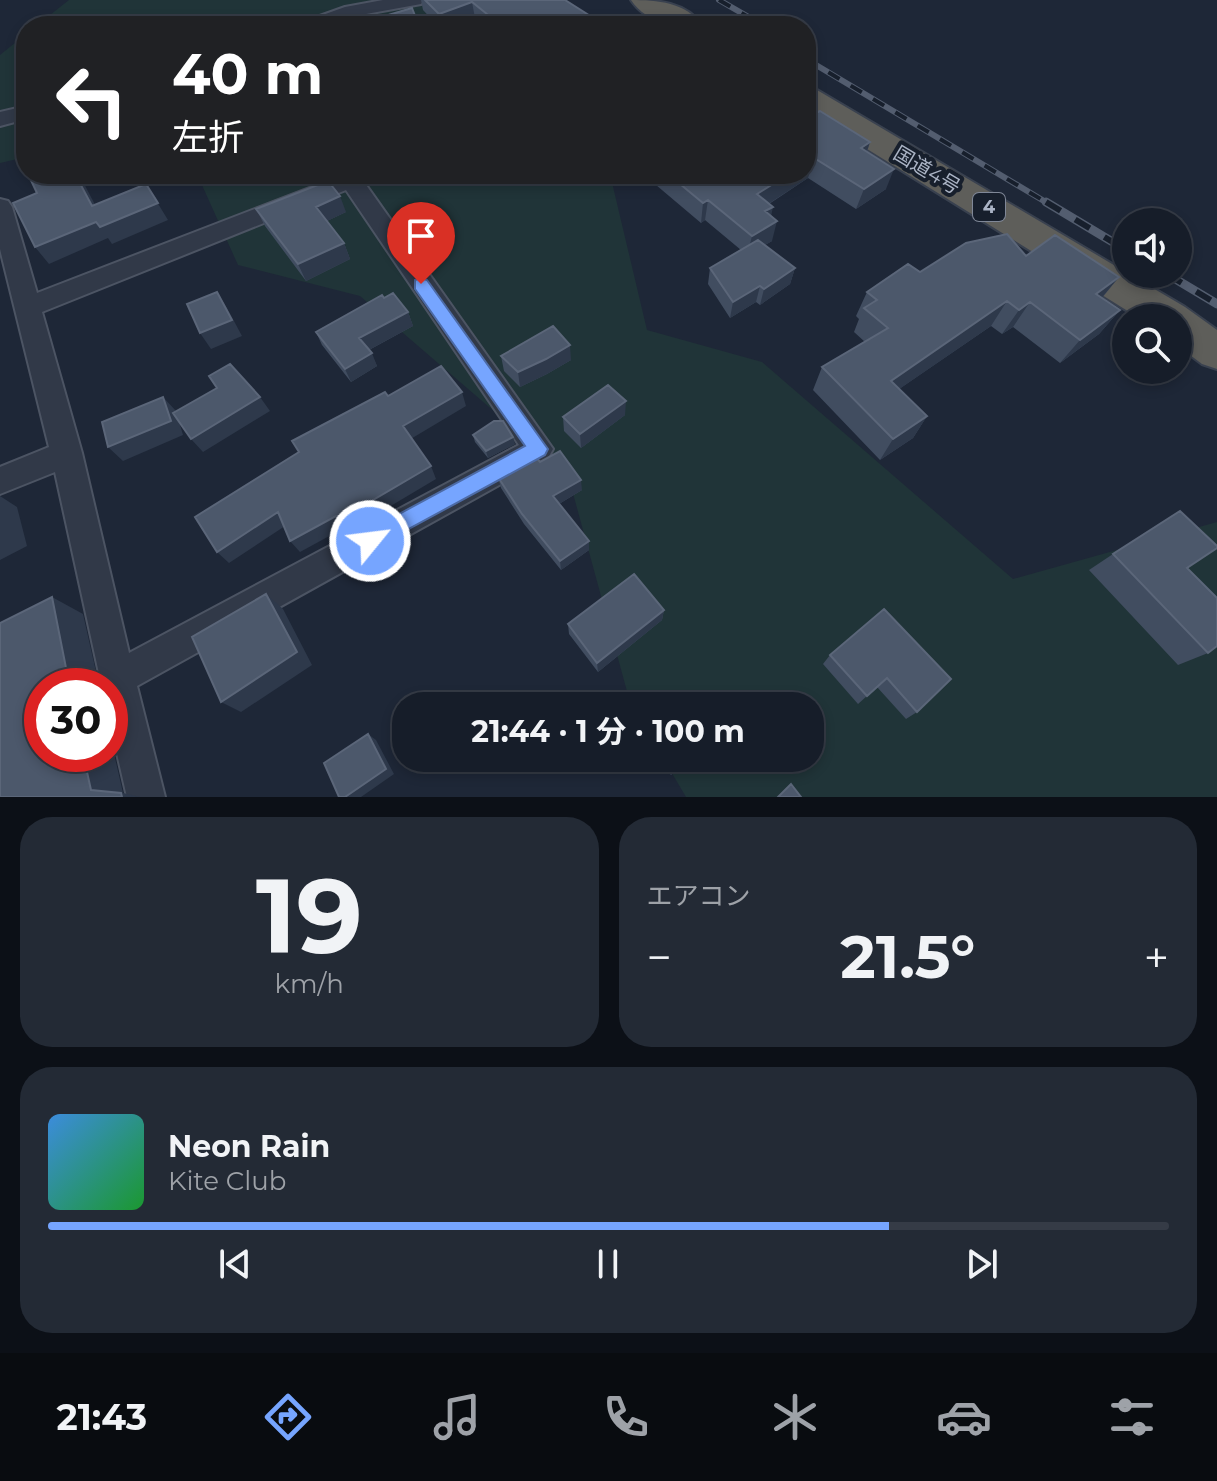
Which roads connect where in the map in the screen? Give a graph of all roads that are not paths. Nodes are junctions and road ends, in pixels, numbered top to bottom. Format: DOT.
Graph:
graph roads {
  1 [pos="415,0"];
  2 [pos="645,0"];
  3 [pos="337,16"];
  4 [pos="671,16"];
  5 [pos="816,103"];
  6 [pos="341,184"];
  7 [pos="354,184"];
  8 [pos="0,207"];
  9 [pos="1148,304"];
  10 [pos="30,306"];
  11 [pos="1192,334"];
  12 [pos="1217,352"];
  13 [pos="67,453"];
  14 [pos="0,481"];
  15 [pos="115,668"];
  16 [pos="128,672"];
  17 [pos="128,723"];
  18 [pos="146,797"];
  1 -- 3 [label="street"];
  2 -- 4 [label="highway"];
  5 -- 9 [label="highway, 国道4号 / 4"];
  6 -- 10 [label="street"];
  7 -- 16 [label="street"];
  8 -- 10 [label="street"];
  10 -- 13 [label="street"];
  11 -- 12 [label="highway"];
  13 -- 14 [label="street"];
  13 -- 15 [label="street"];
  17 -- 18 [label="street"];
}
